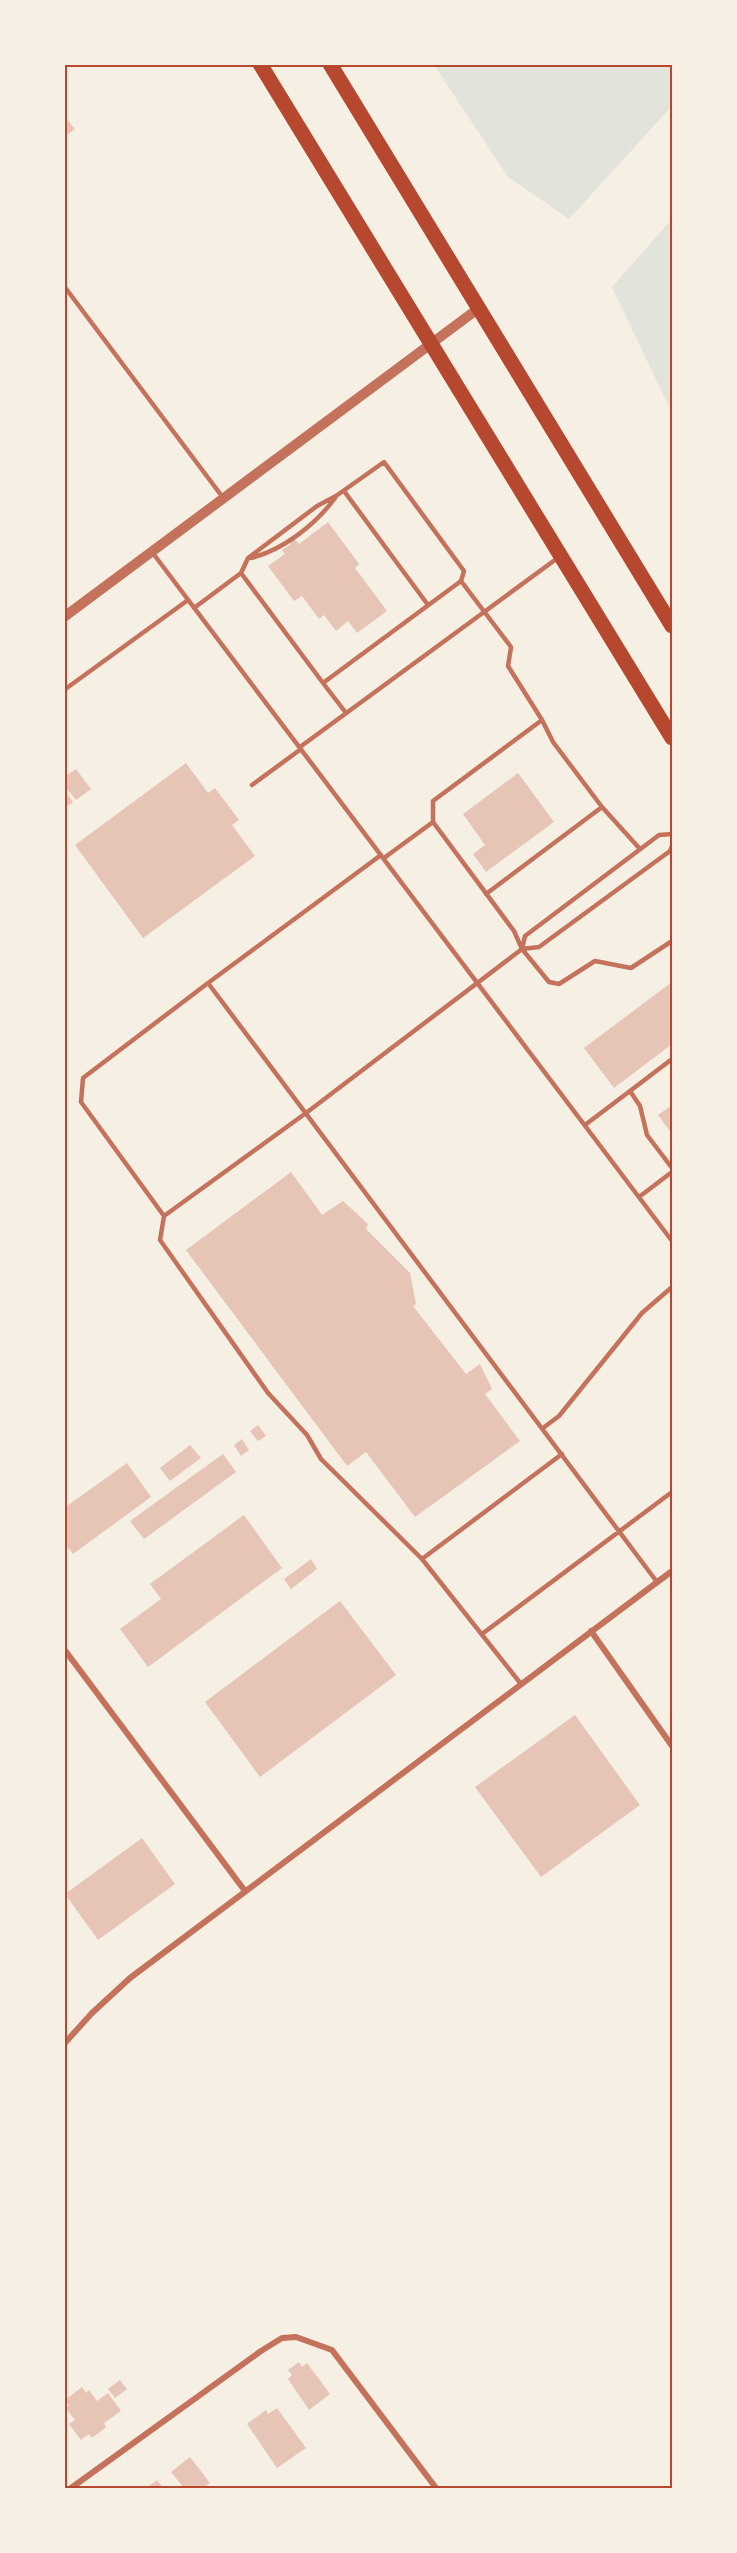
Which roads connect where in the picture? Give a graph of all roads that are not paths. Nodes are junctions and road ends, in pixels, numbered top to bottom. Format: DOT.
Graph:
graph roads {
  1 [pos="260,64"];
  2 [pos="330,64"];
  3 [pos="64,286"];
  4 [pos="479,308"];
  5 [pos="431,344"];
  6 [pos="344,491"];
  7 [pos="336,496"];
  8 [pos="224,499"];
  9 [pos="152,552"];
  10 [pos="561,556"];
  11 [pos="248,558"];
  12 [pos="241,573"];
  13 [pos="462,581"];
  14 [pos="188,600"];
  15 [pos="428,605"];
  16 [pos="194,608"];
  17 [pos="485,612"];
  18 [pos="64,617"];
  19 [pos="672,627"];
  20 [pos="323,683"];
  21 [pos="64,690"];
  22 [pos="346,713"];
  23 [pos="542,720"];
  24 [pos="672,738"];
  25 [pos="301,748"];
  26 [pos="252,785"];
  27 [pos="602,807"];
  28 [pos="433,822"];
  29 [pos="672,834"];
  30 [pos="672,846"];
  31 [pos="640,849"];
  32 [pos="383,856"];
  33 [pos="486,894"];
  34 [pos="672,941"];
  35 [pos="522,949"];
  36 [pos="208,983"];
  37 [pos="478,983"];
  38 [pos="672,1059"];
  39 [pos="630,1091"];
  40 [pos="306,1113"];
  41 [pos="585,1125"];
  42 [pos="672,1170"];
  43 [pos="639,1197"];
  44 [pos="164,1216"];
  45 [pos="672,1241"];
  46 [pos="672,1287"];
  47 [pos="543,1428"];
  48 [pos="562,1454"];
  49 [pos="672,1492"];
  50 [pos="620,1532"];
  51 [pos="422,1558"];
  52 [pos="672,1570"];
  53 [pos="657,1582"];
  54 [pos="591,1631"];
  55 [pos="482,1634"];
  56 [pos="64,1649"];
  57 [pos="521,1684"];
  58 [pos="672,1746"];
  59 [pos="245,1891"];
  60 [pos="64,2044"];
  61 [pos="71,2488"];
  62 [pos="436,2488"];
  1 -- 5 [label="highway"];
  2 -- 4 [label="highway"];
  3 -- 8 [label="lane"];
  4 -- 5 [label="street"];
  4 -- 19 [label="highway"];
  5 -- 8 [label="street"];
  5 -- 10 [label="highway"];
  6 -- 7 [label="lane"];
  6 -- 13 [label="lane"];
  6 -- 15 [label="lane"];
  7 -- 11 [label="lane"];
  7 -- 11 [label="lane"];
  8 -- 9 [label="street"];
  9 -- 14 [label="lane"];
  9 -- 18 [label="street"];
  10 -- 17 [label="lane"];
  10 -- 24 [label="highway"];
  11 -- 12 [label="lane"];
  12 -- 16 [label="lane"];
  12 -- 20 [label="lane"];
  13 -- 15 [label="lane"];
  13 -- 17 [label="lane"];
  14 -- 16 [label="lane"];
  14 -- 21 [label="lane"];
  15 -- 20 [label="lane"];
  16 -- 25 [label="lane"];
  17 -- 22 [label="lane"];
  17 -- 23 [label="lane"];
  20 -- 22 [label="lane"];
  22 -- 25 [label="lane"];
  23 -- 27 [label="lane"];
  23 -- 28 [label="lane"];
  25 -- 26 [label="lane"];
  25 -- 32 [label="lane"];
  27 -- 31 [label="lane"];
  27 -- 33 [label="lane"];
  28 -- 32 [label="lane"];
  28 -- 33 [label="lane"];
  29 -- 31 [label="lane"];
  30 -- 35 [label="lane"];
  31 -- 35 [label="lane"];
  32 -- 36 [label="lane"];
  32 -- 37 [label="lane"];
  33 -- 35 [label="lane"];
  34 -- 35 [label="lane"];
  35 -- 37 [label="lane"];
  36 -- 40 [label="lane"];
  36 -- 44 [label="lane"];
  37 -- 40 [label="lane"];
  37 -- 41 [label="lane"];
  38 -- 39 [label="lane"];
  39 -- 41 [label="lane"];
  39 -- 42 [label="lane"];
  40 -- 44 [label="lane"];
  40 -- 47 [label="lane"];
  41 -- 43 [label="lane"];
  42 -- 43 [label="lane"];
  43 -- 45 [label="lane"];
  44 -- 51 [label="lane"];
  46 -- 47 [label="lane"];
  47 -- 48 [label="lane"];
  48 -- 50 [label="lane"];
  48 -- 51 [label="lane"];
  49 -- 50 [label="lane"];
  50 -- 53 [label="lane"];
  50 -- 55 [label="lane"];
  51 -- 55 [label="lane"];
  52 -- 53 [label="street"];
  53 -- 54 [label="street"];
  54 -- 57 [label="street"];
  54 -- 58 [label="street"];
  55 -- 57 [label="lane"];
  56 -- 59 [label="street"];
  57 -- 59 [label="street"];
  59 -- 60 [label="street"];
  61 -- 62 [label="street"];
}
